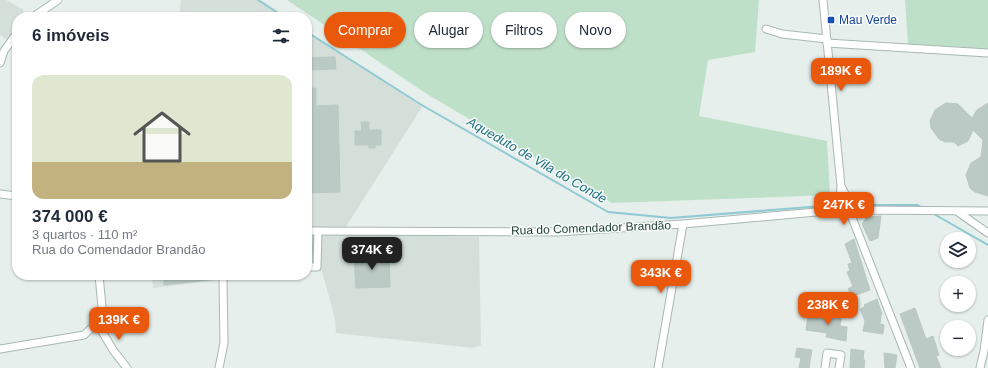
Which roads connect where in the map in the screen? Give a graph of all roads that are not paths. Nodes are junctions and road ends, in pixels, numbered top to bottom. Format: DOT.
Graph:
graph roads {
  1 [pos="58,0"];
  2 [pos="823,0"];
  3 [pos="40,12"];
  4 [pos="766,29"];
  5 [pos="12,41"];
  6 [pos="827,41"];
  7 [pos="988,53"];
  8 [pos="0,63"];
  9 [pos="0,194"];
  10 [pos="12,195"];
  11 [pos="841,199"];
  12 [pos="854,204"];
  13 [pos="867,210"];
  14 [pos="827,211"];
  15 [pos="988,211"];
  16 [pos="958,212"];
  17 [pos="840,213"];
  18 [pos="852,214"];
  19 [pos="682,224"];
  20 [pos="312,231"];
  21 [pos="318,231"];
  22 [pos="988,233"];
  23 [pos="312,267"];
  24 [pos="99,280"];
  25 [pos="223,280"];
  26 [pos="988,320"];
  27 [pos="97,323"];
  28 [pos="0,349"];
  29 [pos="127,368"];
  30 [pos="219,368"];
  31 [pos="658,368"];
  32 [pos="825,368"];
  33 [pos="839,368"];
  34 [pos="911,368"];
  35 [pos="980,368"];
  1 -- 3 [label="street"];
  2 -- 6 [label="street"];
  4 -- 6 [label="street"];
  5 -- 8 [label="street"];
  6 -- 7 [label="street"];
  6 -- 11 [label="street"];
  9 -- 10 [label="street"];
  11 -- 12 [label="street"];
  11 -- 14 [label="street"];
  11 -- 17 [label="street"];
  12 -- 13 [label="street"];
  12 -- 18 [label="street"];
  13 -- 16 [label="street"];
  13 -- 18 [label="street"];
  14 -- 17 [label="street, Rua do Comendador Brandão"];
  14 -- 19 [label="street, Rua do Comendador Brandão"];
  15 -- 16 [label="street"];
  16 -- 22 [label="street"];
  17 -- 18 [label="street"];
  18 -- 34 [label="street"];
  19 -- 21 [label="street, Rua do Comendador Brandão"];
  19 -- 31 [label="street"];
  20 -- 21 [label="street, Rua do Comendador Brandão"];
  21 -- 23 [label="street"];
  24 -- 27 [label="street"];
  25 -- 30 [label="street"];
  26 -- 35 [label="street"];
  27 -- 28 [label="street"];
  27 -- 29 [label="street"];
  32 -- 33 [label="street"];
}
